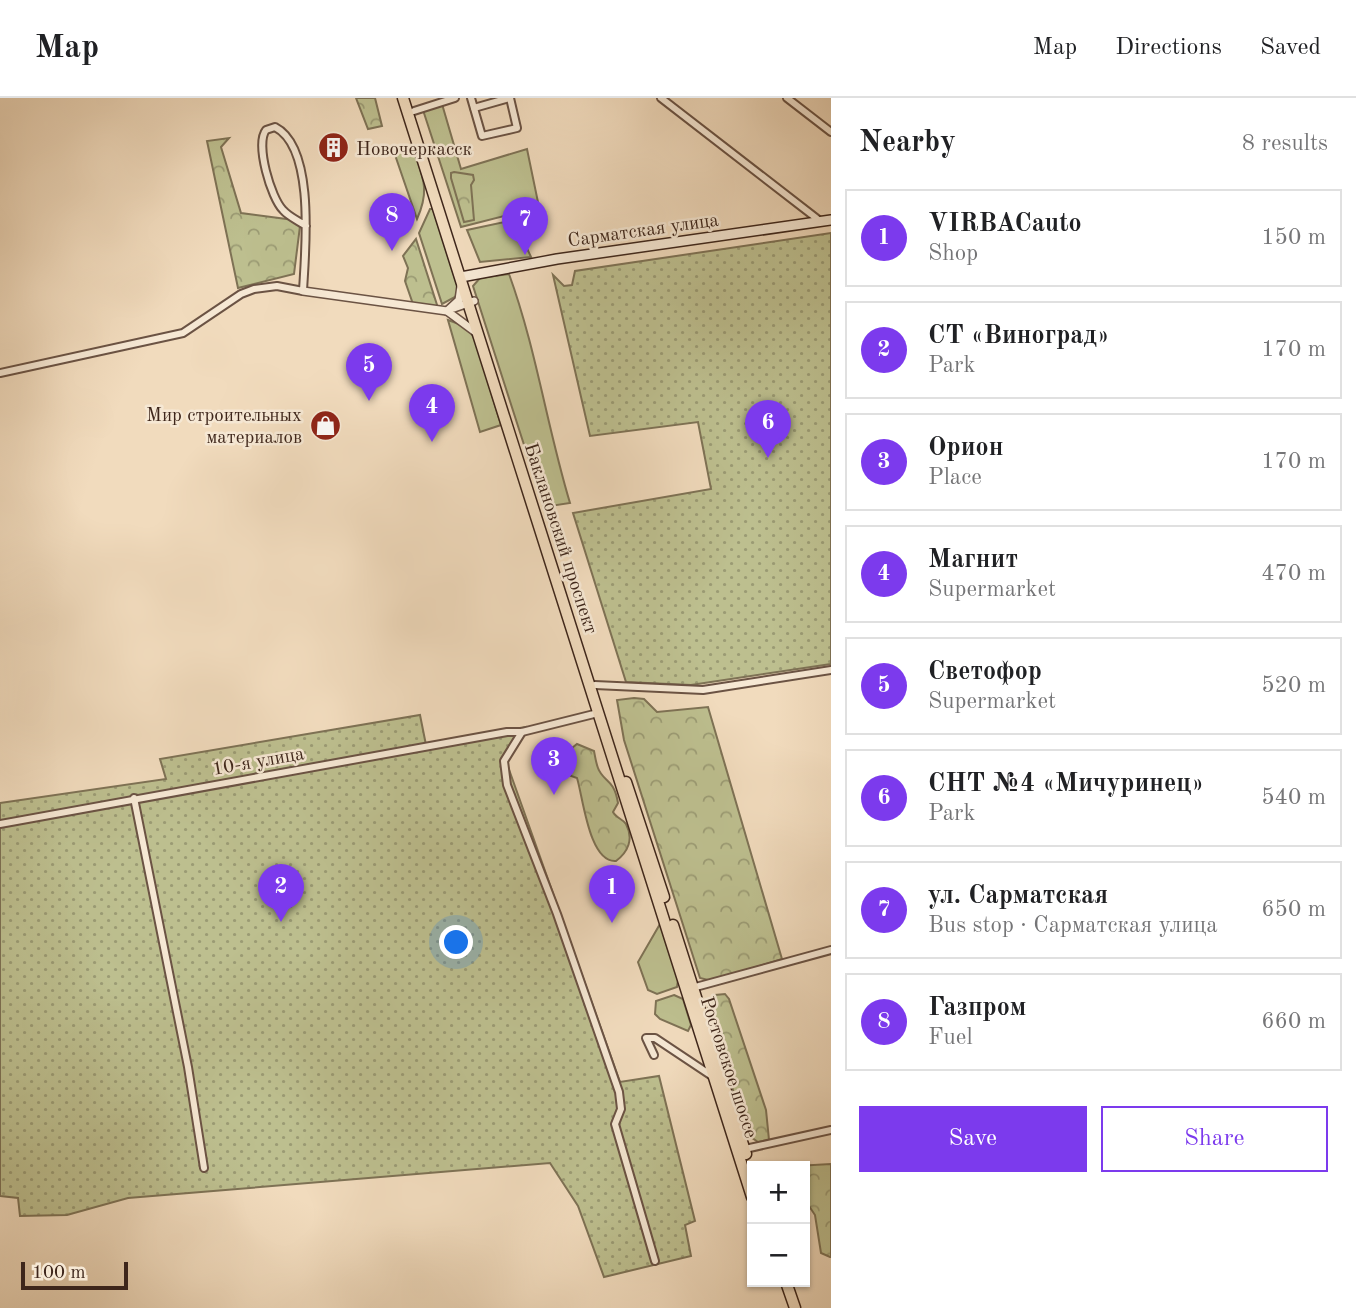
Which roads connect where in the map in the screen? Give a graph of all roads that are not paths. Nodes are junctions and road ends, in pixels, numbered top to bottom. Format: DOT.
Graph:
graph roads {
  1 [pos="404,98"];
  2 [pos="410,98"];
  3 [pos="455,98"];
  4 [pos="471,98"];
  5 [pos="510,98"];
  6 [pos="661,98"];
  7 [pos="787,98"];
  8 [pos="474,108"];
  9 [pos="414,111"];
  10 [pos="831,132"];
  11 [pos="831,220"];
  12 [pos="820,221"];
  13 [pos="306,226"];
  14 [pos="463,276"];
  15 [pos="303,291"];
  16 [pos="471,302"];
  17 [pos="447,311"];
  18 [pos="481,340"];
  19 [pos="0,373"];
  20 [pos="831,670"];
  21 [pos="592,685"];
  22 [pos="598,713"];
  23 [pos="522,732"];
  24 [pos="134,798"];
  25 [pos="0,824"];
  26 [pos="831,950"];
  27 [pos="690,988"];
  28 [pos="654,1055"];
  29 [pos="716,1079"];
  30 [pos="831,1130"];
  31 [pos="745,1149"];
  32 [pos="748,1161"];
  33 [pos="204,1168"];
  34 [pos="747,1181"];
  35 [pos="655,1261"];
  36 [pos="782,1287"];
  37 [pos="788,1287"];
  38 [pos="788,1308"];
  39 [pos="795,1308"];
  1 -- 14 [label="main road, Баклановский проспект"];
  2 -- 9 [label="main road, Баклановский проспект"];
  3 -- 9 [label="street"];
  4 -- 8 [label="street"];
  5 -- 8 [label="street"];
  5 -- 8 [label="street"];
  6 -- 12 [label="street"];
  7 -- 10 [label="street"];
  9 -- 14 [label="main road, Баклановский проспект"];
  11 -- 12 [label="main road, Сарматская улица"];
  12 -- 14 [label="main road, Сарматская улица"];
  13 -- 13 [label="street"];
  13 -- 15 [label="street"];
  14 -- 16 [label="main road, Баклановский проспект"];
  14 -- 17 [label="street"];
  15 -- 17 [label="street"];
  15 -- 19 [label="street"];
  16 -- 17 [label="street"];
  16 -- 18 [label="main road, Баклановский проспект"];
  16 -- 21 [label="main road, Баклановский проспект"];
  17 -- 18 [label="street"];
  18 -- 21 [label="main road, Баклановский проспект"];
  20 -- 21 [label="street"];
  21 -- 22 [label="main road, Баклановский проспект"];
  21 -- 27 [label="main road, Баклановский проспект"];
  22 -- 23 [label="street, 10-я улица"];
  22 -- 27 [label="main road, Баклановский проспект"];
  23 -- 24 [label="street, 10-я улица"];
  23 -- 35 [label="street"];
  24 -- 25 [label="street, 10-я улица"];
  24 -- 33 [label="street"];
  26 -- 27 [label="street"];
  27 -- 29 [label="main road, Ростовское шоссе"];
  27 -- 31 [label="main road, Ростовское шоссе"];
  28 -- 29 [label="street"];
  29 -- 34 [label="main road, Ростовское шоссе"];
  30 -- 31 [label="street"];
  31 -- 32 [label="main road, Ростовское шоссе"];
  36 -- 38 [label="main road"];
  37 -- 39 [label="main road"];
}
